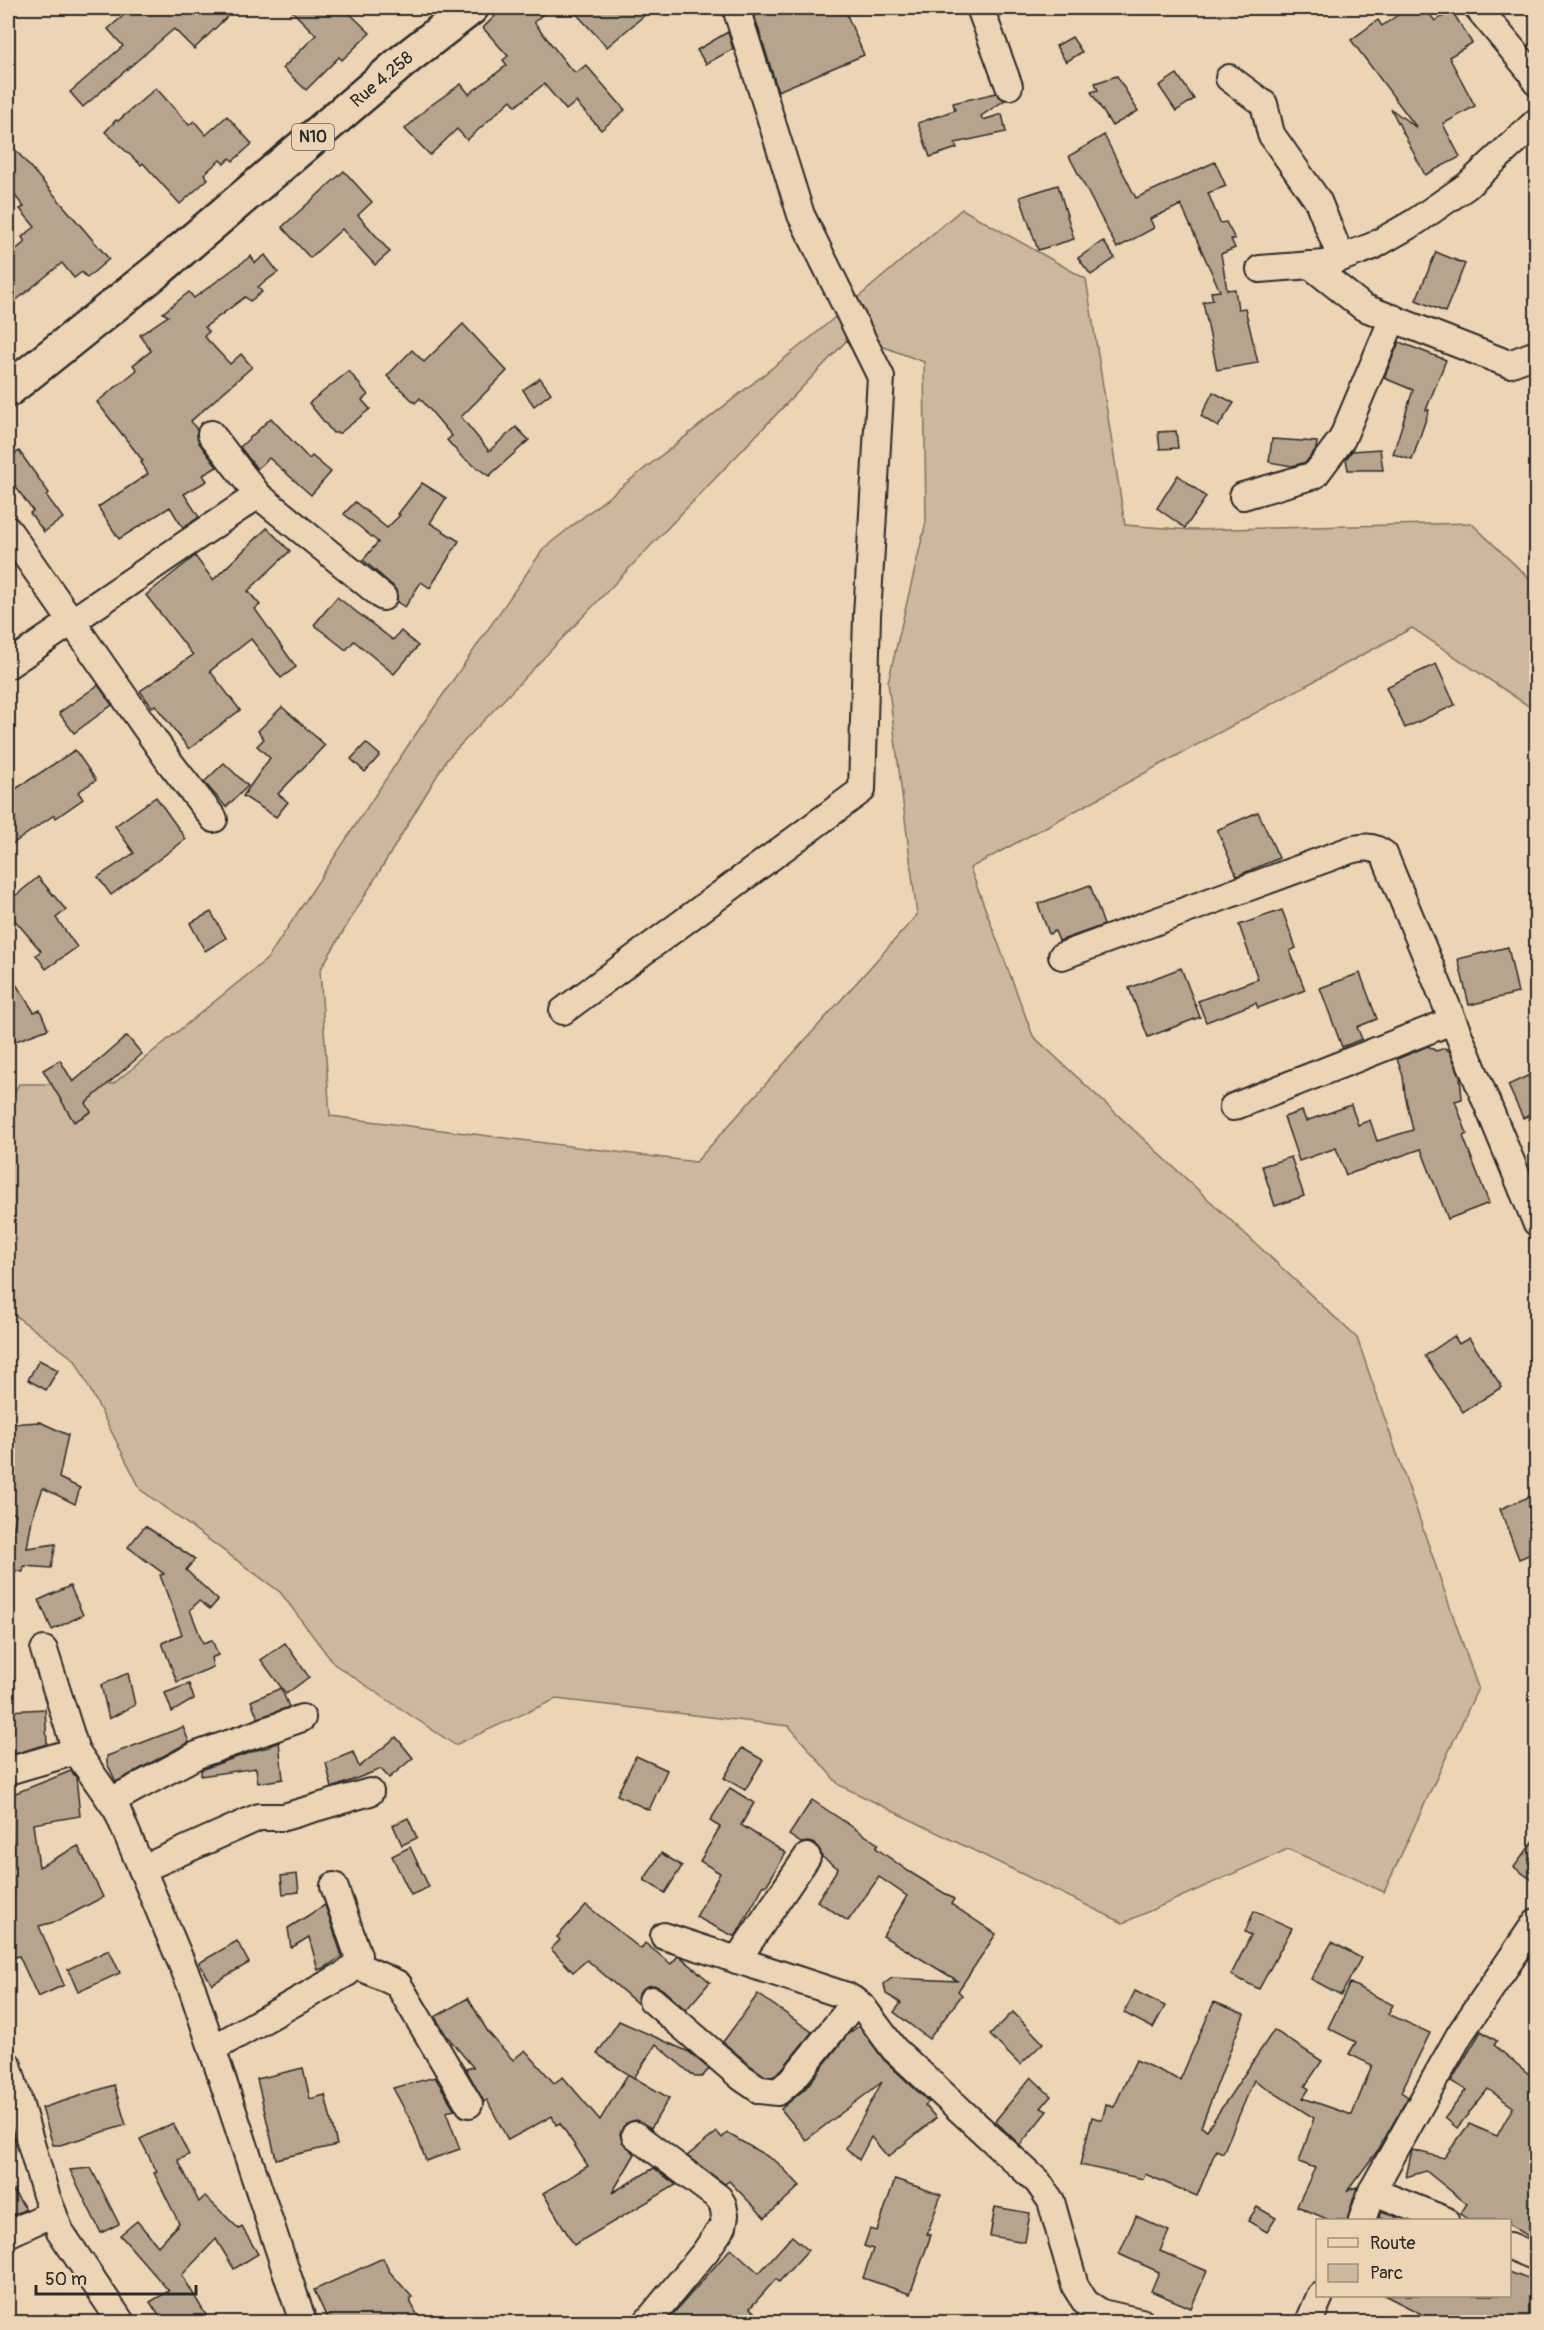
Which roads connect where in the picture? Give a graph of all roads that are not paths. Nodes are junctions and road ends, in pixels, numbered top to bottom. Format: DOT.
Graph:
graph roads {
  1 [pos="471,8"];
  2 [pos="736,8"];
  3 [pos="980,8"];
  4 [pos="1478,8"];
  5 [pos="1229,78"];
  6 [pos="1536,82"];
  7 [pos="1009,86"];
  8 [pos="1536,122"];
  9 [pos="1341,258"];
  10 [pos="1310,265"];
  11 [pos="1260,269"];
  12 [pos="1394,318"];
  13 [pos="1536,354"];
  14 [pos="8,390"];
  15 [pos="211,434"];
  16 [pos="258,495"];
  17 [pos="1243,496"];
  18 [pos="8,530"];
  19 [pos="383,597"];
  20 [pos="70,622"];
  21 [pos="8,665"];
  22 [pos="214,819"];
  23 [pos="1062,956"];
  24 [pos="563,1011"];
  25 [pos="1452,1021"];
  26 [pos="1233,1107"];
  27 [pos="1536,1222"];
  28 [pos="44,1650"];
  29 [pos="302,1718"];
  30 [pos="76,1751"];
  31 [pos="8,1771"];
  32 [pos="370,1792"];
  33 [pos="111,1801"];
  34 [pos="807,1857"];
  35 [pos="142,1869"];
  36 [pos="334,1886"];
  37 [pos="1536,1922"];
  38 [pos="664,1936"];
  39 [pos="737,1960"];
  40 [pos="356,1965"];
  41 [pos="652,2001"];
  42 [pos="856,2001"];
  43 [pos="212,2049"];
  44 [pos="8,2065"];
  45 [pos="469,2104"];
  46 [pos="17,2131"];
  47 [pos="635,2135"];
  48 [pos="1372,2191"];
  49 [pos="53,2213"];
  50 [pos="1362,2219"];
  51 [pos="1442,2219"];
  52 [pos="8,2234"];
  53 [pos="1511,2247"];
  54 [pos="1536,2257"];
  55 [pos="1319,2297"];
  56 [pos="121,2322"];
  57 [pos="303,2322"];
  58 [pos="647,2322"];
  59 [pos="1141,2322"];
  60 [pos="1309,2322"];
  1 -- 14 [label="highway, Rue 4.258 / N10"];
  2 -- 24 [label="street"];
  3 -- 7 [label="street"];
  4 -- 6 [label="street"];
  5 -- 9 [label="street"];
  8 -- 9 [label="street"];
  9 -- 10 [label="street"];
  10 -- 11 [label="street"];
  10 -- 12 [label="street"];
  12 -- 13 [label="street"];
  12 -- 17 [label="street"];
  15 -- 16 [label="street"];
  16 -- 19 [label="street"];
  16 -- 20 [label="street"];
  18 -- 20 [label="street"];
  20 -- 21 [label="street"];
  20 -- 22 [label="street"];
  23 -- 25 [label="street"];
  25 -- 26 [label="street"];
  25 -- 27 [label="street"];
  28 -- 30 [label="street"];
  29 -- 33 [label="street"];
  30 -- 31 [label="street"];
  30 -- 33 [label="street"];
  32 -- 35 [label="street"];
  33 -- 35 [label="street"];
  34 -- 39 [label="street"];
  35 -- 43 [label="street"];
  36 -- 40 [label="street"];
  37 -- 48 [label="street"];
  38 -- 39 [label="street"];
  39 -- 42 [label="street"];
  40 -- 43 [label="street"];
  40 -- 45 [label="street"];
  41 -- 42 [label="street"];
  42 -- 59 [label="street"];
  43 -- 57 [label="street"];
  44 -- 46 [label="street"];
  46 -- 49 [label="street"];
  47 -- 58 [label="street"];
  48 -- 50 [label="street"];
  48 -- 51 [label="street"];
  49 -- 52 [label="street"];
  49 -- 56 [label="street"];
  53 -- 54 [label="street"];
  55 -- 60 [label="street"];
}
